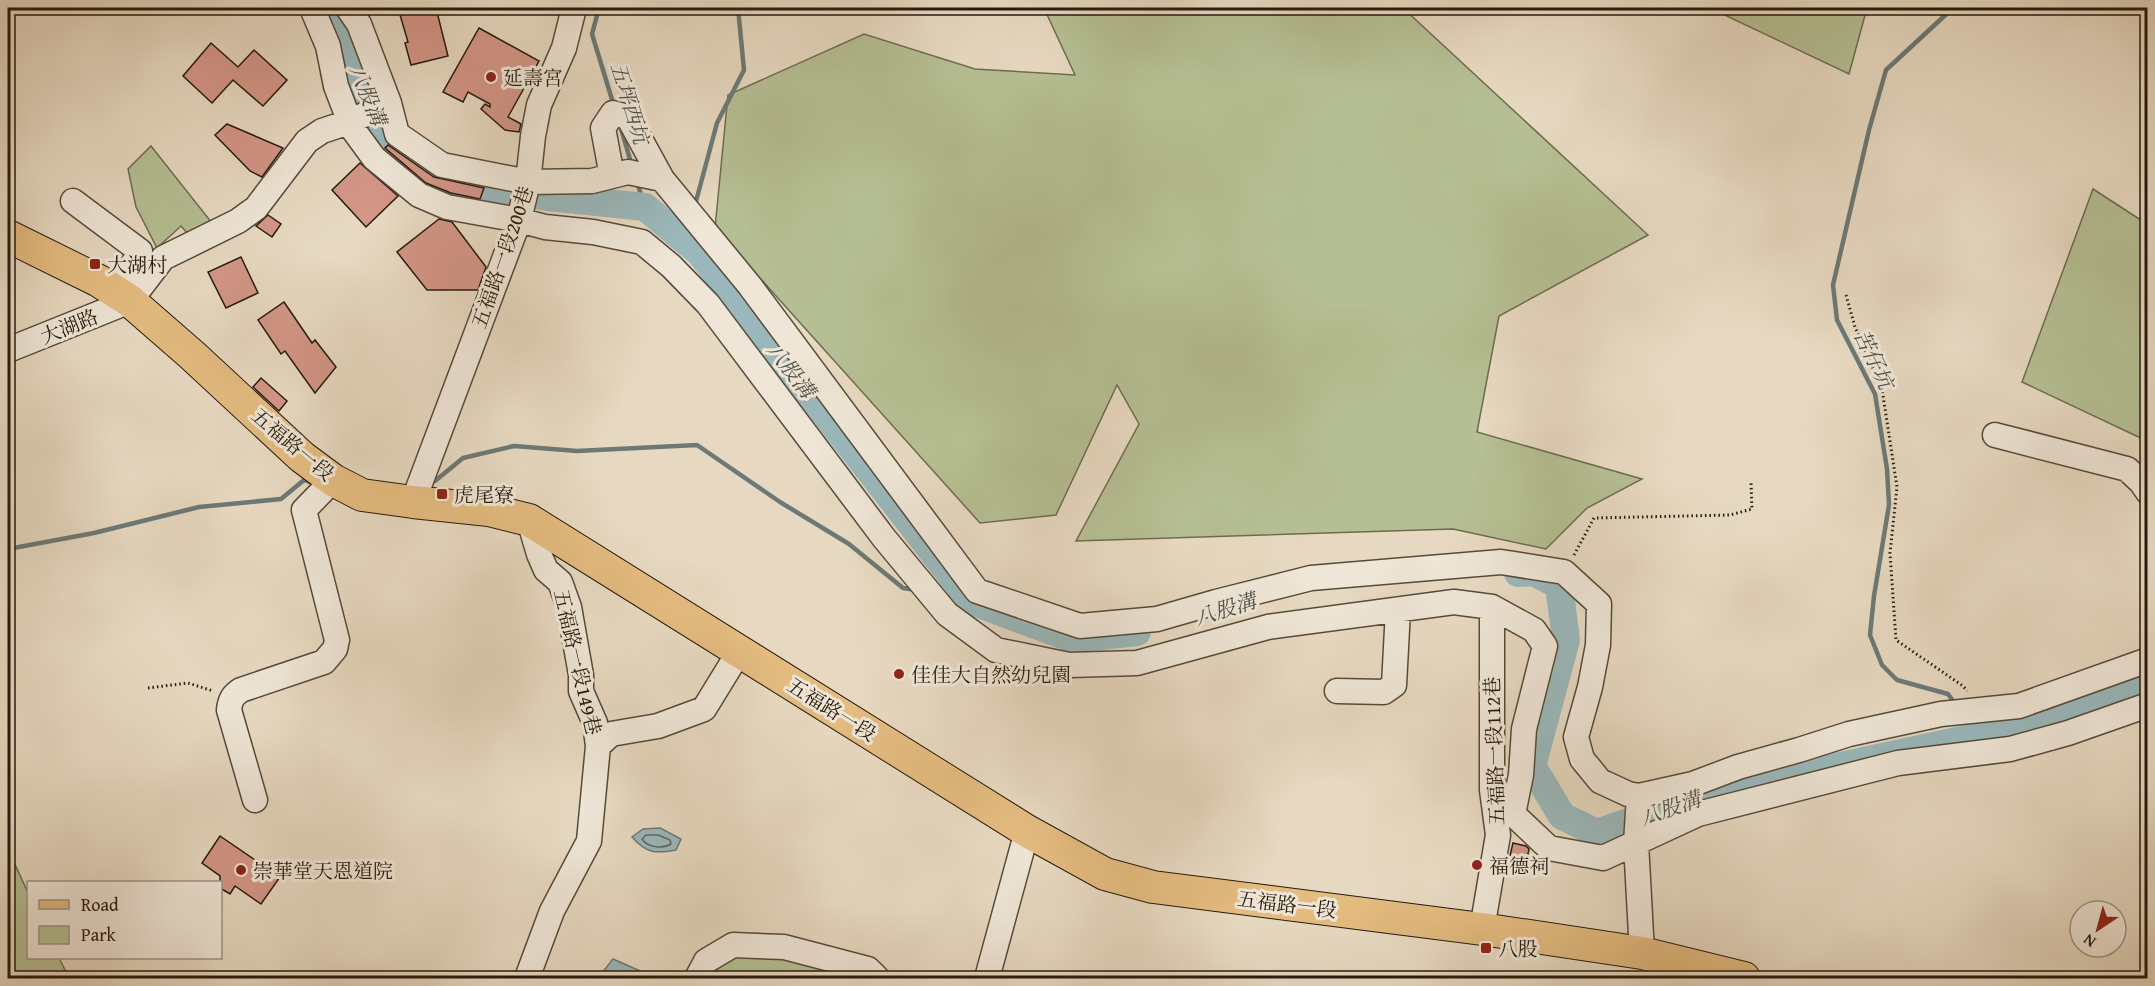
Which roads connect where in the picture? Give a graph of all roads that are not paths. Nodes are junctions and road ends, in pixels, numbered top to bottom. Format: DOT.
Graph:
graph roads {
  1 [pos="312,8"];
  2 [pos="348,8"];
  3 [pos="574,8"];
  4 [pos="389,103"];
  5 [pos="350,122"];
  6 [pos="612,176"];
  7 [pos="662,179"];
  8 [pos="528,182"];
  9 [pos="73,201"];
  10 [pos="519,220"];
  11 [pos="8,236"];
  12 [pos="124,297"];
  13 [pos="8,350"];
  14 [pos="1995,435"];
  15 [pos="333,480"];
  16 [pos="2148,492"];
  17 [pos="413,502"];
  18 [pos="529,520"];
  19 [pos="1492,607"];
  20 [pos="1398,610"];
  21 [pos="739,651"];
  22 [pos="2148,660"];
  23 [pos="1337,691"];
  24 [pos="2148,705"];
  25 [pos="598,746"];
  26 [pos="1639,796"];
  27 [pos="255,800"];
  28 [pos="1526,826"];
  29 [pos="1026,831"];
  30 [pos="1498,835"];
  31 [pos="1636,843"];
  32 [pos="1482,929"];
  33 [pos="1642,953"];
  34 [pos="527,978"];
  35 [pos="697,978"];
  36 [pos="877,978"];
  37 [pos="987,978"];
  38 [pos="1744,978"];
  1 -- 5 [label="street"];
  2 -- 4 [label="street"];
  3 -- 8 [label="street, 五福路一段200巷"];
  4 -- 5 [label="street"];
  4 -- 8 [label="street"];
  5 -- 10 [label="street"];
  5 -- 12 [label="street"];
  6 -- 7 [label="street"];
  6 -- 7 [label="street"];
  6 -- 8 [label="street"];
  7 -- 26 [label="street"];
  8 -- 10 [label="street, 五福路一段200巷"];
  9 -- 12 [label="street"];
  10 -- 17 [label="street, 五福路一段200巷"];
  10 -- 20 [label="street"];
  11 -- 12 [label="main road, 五福路一段"];
  12 -- 13 [label="street, 大湖路"];
  12 -- 15 [label="main road, 五福路一段"];
  14 -- 16 [label="street"];
  15 -- 17 [label="main road, 五福路一段"];
  15 -- 27 [label="street"];
  17 -- 18 [label="main road, 五福路一段"];
  18 -- 21 [label="main road, 五福路一段"];
  18 -- 25 [label="street, 五福路一段149巷"];
  19 -- 20 [label="street"];
  19 -- 28 [label="street"];
  19 -- 30 [label="street, 五福路一段112巷"];
  20 -- 23 [label="street"];
  21 -- 25 [label="street"];
  21 -- 29 [label="main road, 五福路一段"];
  22 -- 26 [label="street"];
  24 -- 31 [label="street"];
  25 -- 34 [label="street, 五福路一段149巷"];
  26 -- 31 [label="street"];
  28 -- 30 [label="street"];
  28 -- 31 [label="street"];
  29 -- 32 [label="main road, 五福路一段"];
  29 -- 37 [label="street"];
  30 -- 32 [label="street, 五福路一段112巷"];
  31 -- 33 [label="street"];
  32 -- 33 [label="main road, 五福路一段"];
  33 -- 38 [label="main road, 五福路一段"];
  35 -- 36 [label="street"];
}
